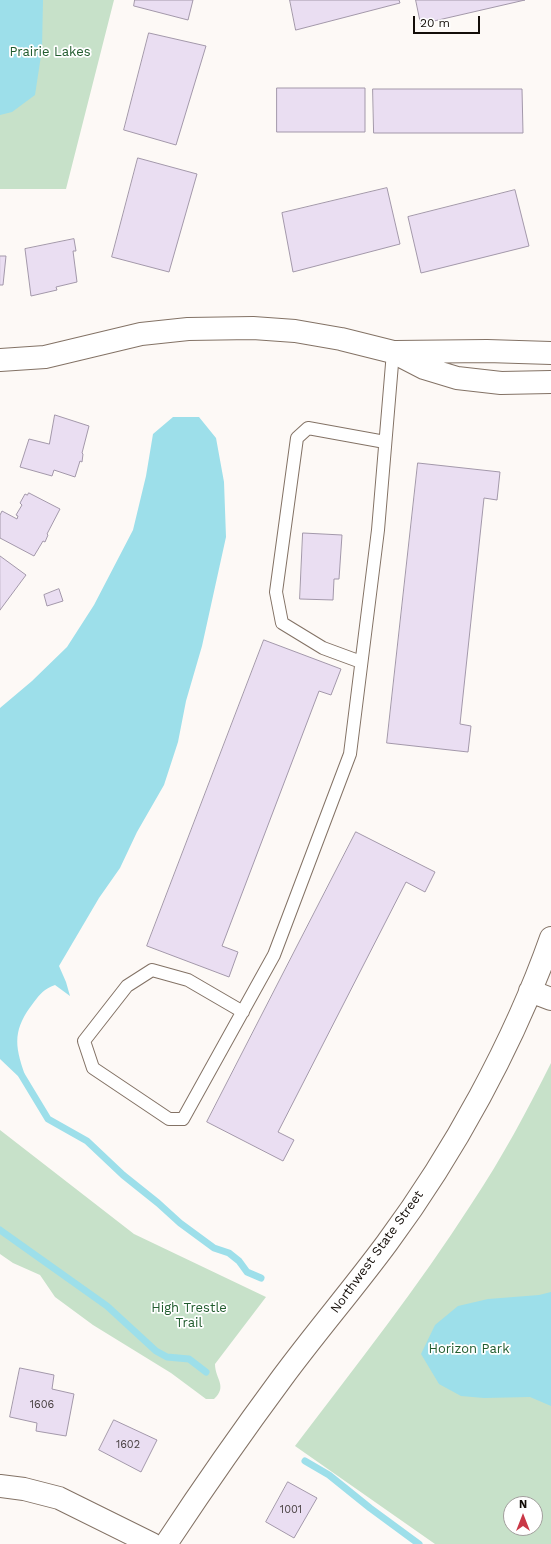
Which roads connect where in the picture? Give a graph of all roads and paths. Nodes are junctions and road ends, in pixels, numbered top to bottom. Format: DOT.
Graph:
graph roads {
  1 [pos="394,352"];
  2 [pos="551,352"];
  3 [pos="0,360"];
  4 [pos="551,382"];
  5 [pos="385,442"];
  6 [pos="362,662"];
  7 [pos="551,938"];
  8 [pos="530,991"];
  9 [pos="551,999"];
  10 [pos="243,1012"];
  11 [pos="0,1486"];
  12 [pos="152,1544"];
  13 [pos="166,1544"];
  1 -- 2 [label="street"];
  1 -- 3 [label="street"];
  1 -- 4 [label="street"];
  1 -- 5 [label="lane"];
  5 -- 6 [label="lane"];
  5 -- 6 [label="lane"];
  6 -- 10 [label="lane"];
  7 -- 8 [label="street, Northwest State Street"];
  8 -- 9 [label="street"];
  8 -- 13 [label="street, Northwest State Street"];
  10 -- 10 [label="lane"];
  11 -- 12 [label="street"];
}
